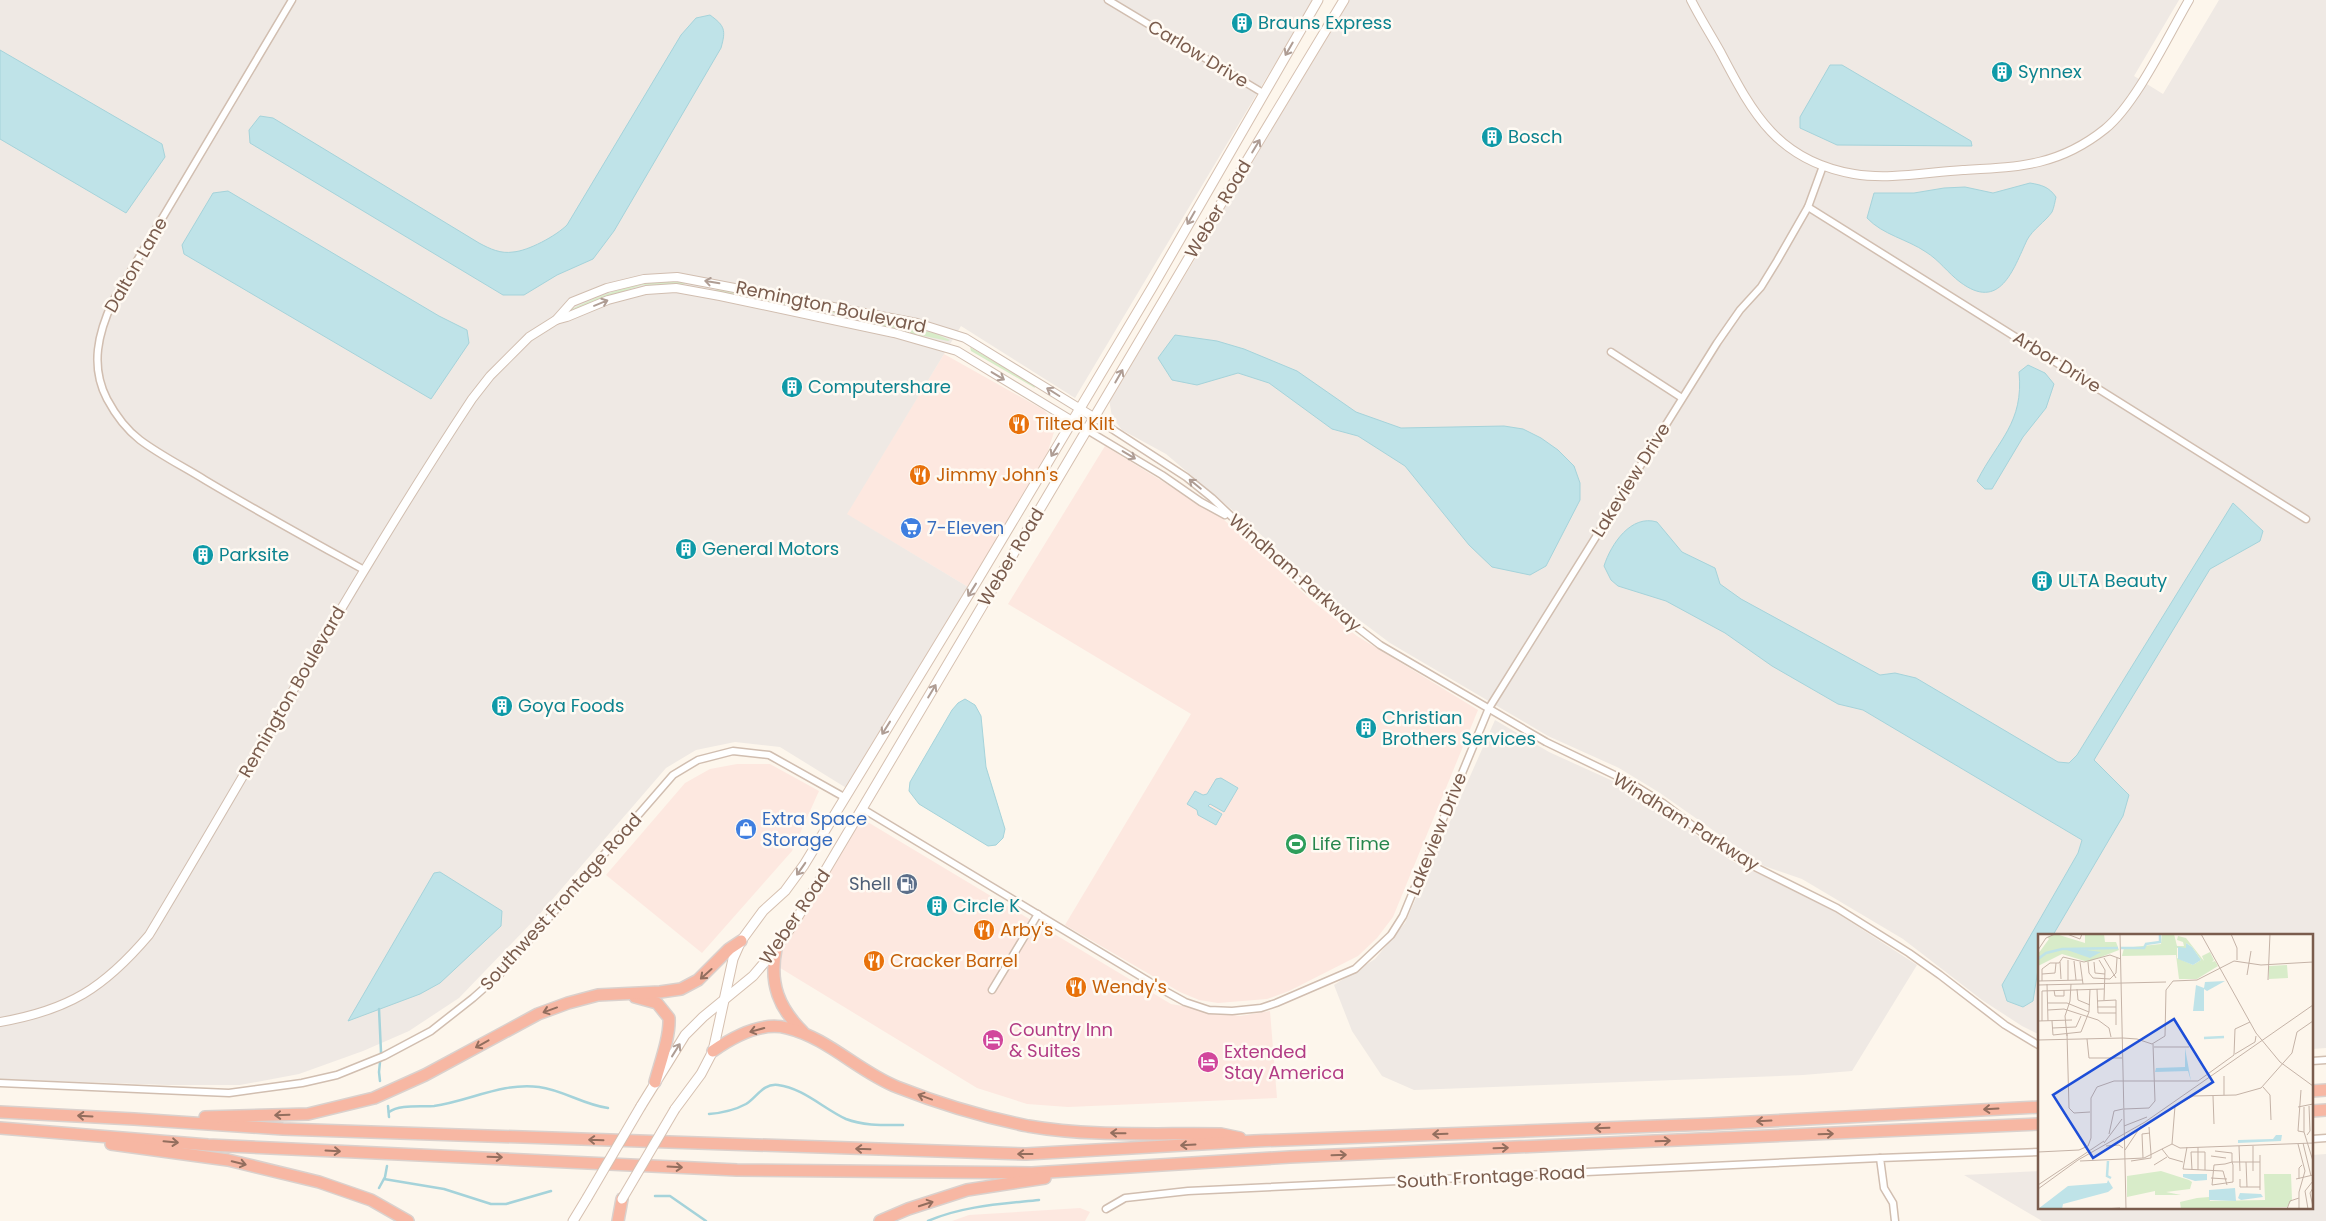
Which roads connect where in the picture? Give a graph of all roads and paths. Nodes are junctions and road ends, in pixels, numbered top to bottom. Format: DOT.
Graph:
graph roads {
  1 [pos="292,0"];
  2 [pos="1108,0"];
  3 [pos="1318,0"];
  4 [pos="1344,0"];
  5 [pos="1691,0"];
  6 [pos="2189,0"];
  7 [pos="1263,93"];
  8 [pos="1823,166"];
  9 [pos="1808,207"];
  10 [pos="556,320"];
  11 [pos="1611,352"];
  12 [pos="1682,398"];
  13 [pos="1080,408"];
  14 [pos="1095,418"];
  15 [pos="1072,420"];
  16 [pos="1087,430"];
  17 [pos="1231,518"];
  18 [pos="2306,518"];
  19 [pos="364,570"];
  20 [pos="1489,708"];
  21 [pos="844,797"];
  22 [pos="863,809"];
  23 [pos="1038,914"];
  24 [pos="741,941"];
  25 [pos="776,949"];
  26 [pos="992,990"];
  27 [pos="621,994"];
  28 [pos="725,999"];
  29 [pos="0,1022"];
  30 [pos="804,1034"];
  31 [pos="2038,1045"];
  32 [pos="713,1051"];
  33 [pos="655,1082"];
  34 [pos="0,1083"];
  35 [pos="2038,1107"];
  36 [pos="0,1112"];
  37 [pos="134,1118"];
  38 [pos="2038,1124"];
  39 [pos="0,1128"];
  40 [pos="1254,1141"];
  41 [pos="2038,1152"];
  42 [pos="1290,1156"];
  43 [pos="1880,1158"];
  44 [pos="622,1199"];
  45 [pos="1106,1209"];
  46 [pos="408,1221"];
  47 [pos="573,1221"];
  48 [pos="612,1221"];
  49 [pos="618,1221"];
  50 [pos="880,1221"];
  51 [pos="1894,1221"];
  1 -- 19 [label="street, Dalton Lane"];
  2 -- 7 [label="street, Carlow Drive"];
  3 -- 7 [label="main road, Weber Road, one-way"];
  14 -- 4 [label="main road, Weber Road, one-way"];
  5 -- 8 [label="street"];
  6 -- 8 [label="street"];
  7 -- 13 [label="main road, Weber Road, one-way"];
  8 -- 9 [label="street, Lakeview Drive"];
  9 -- 12 [label="street, Lakeview Drive"];
  9 -- 18 [label="street, Arbor Drive"];
  13 -- 10 [label="street, Remington Boulevard, one-way"];
  10 -- 15 [label="street, Remington Boulevard, one-way"];
  10 -- 19 [label="street, Remington Boulevard"];
  11 -- 12 [label="street"];
  12 -- 20 [label="street, Lakeview Drive"];
  13 -- 14 [label="street, Remington Boulevard"];
  13 -- 15 [label="main road, Weber Road"];
  14 -- 16 [label="main road, Weber Road"];
  17 -- 14 [label="street, Windham Parkway, one-way"];
  15 -- 16 [label="street, Remington Boulevard"];
  15 -- 21 [label="main road, Weber Road, one-way"];
  16 -- 17 [label="street, one-way"];
  22 -- 16 [label="main road, Weber Road, one-way"];
  17 -- 20 [label="street, Windham Parkway"];
  19 -- 29 [label="street, Remington Boulevard"];
  20 -- 23 [label="street, Lakeview Drive"];
  20 -- 31 [label="street, Windham Parkway"];
  21 -- 24 [label="main road, Weber Road, one-way"];
  21 -- 34 [label="street, Southwest Frontage Road"];
  22 -- 23 [label="street, Lakeview Drive"];
  22 -- 25 [label="main road, Weber Road"];
  23 -- 26 [label="street"];
  24 -- 27 [label="highway, one-way"];
  24 -- 28 [label="main road, Weber Road"];
  25 -- 28 [label="main road, Weber Road"];
  25 -- 30 [label="highway"];
  27 -- 33 [label="highway"];
  27 -- 37 [label="highway, one-way"];
  28 -- 32 [label="main road, Weber Road"];
  33 -- 28 [label="main road, Weber Road, one-way"];
  30 -- 32 [label="highway, one-way"];
  40 -- 30 [label="highway, one-way"];
  32 -- 44 [label="main road, Weber Road, bridge"];
  33 -- 47 [label="main road, Weber Road, bridge"];
  35 -- 40 [label="highway, one-way"];
  37 -- 36 [label="highway, one-way"];
  40 -- 37 [label="highway, one-way"];
  42 -- 38 [label="highway, one-way"];
  39 -- 42 [label="highway, one-way"];
  39 -- 46 [label="highway, one-way"];
  41 -- 43 [label="street, South Frontage Road"];
  50 -- 42 [label="highway, one-way"];
  43 -- 45 [label="street, South Frontage Road"];
  43 -- 51 [label="street"];
  44 -- 48 [label="main road, Weber Road"];
  44 -- 49 [label="highway"];
}
